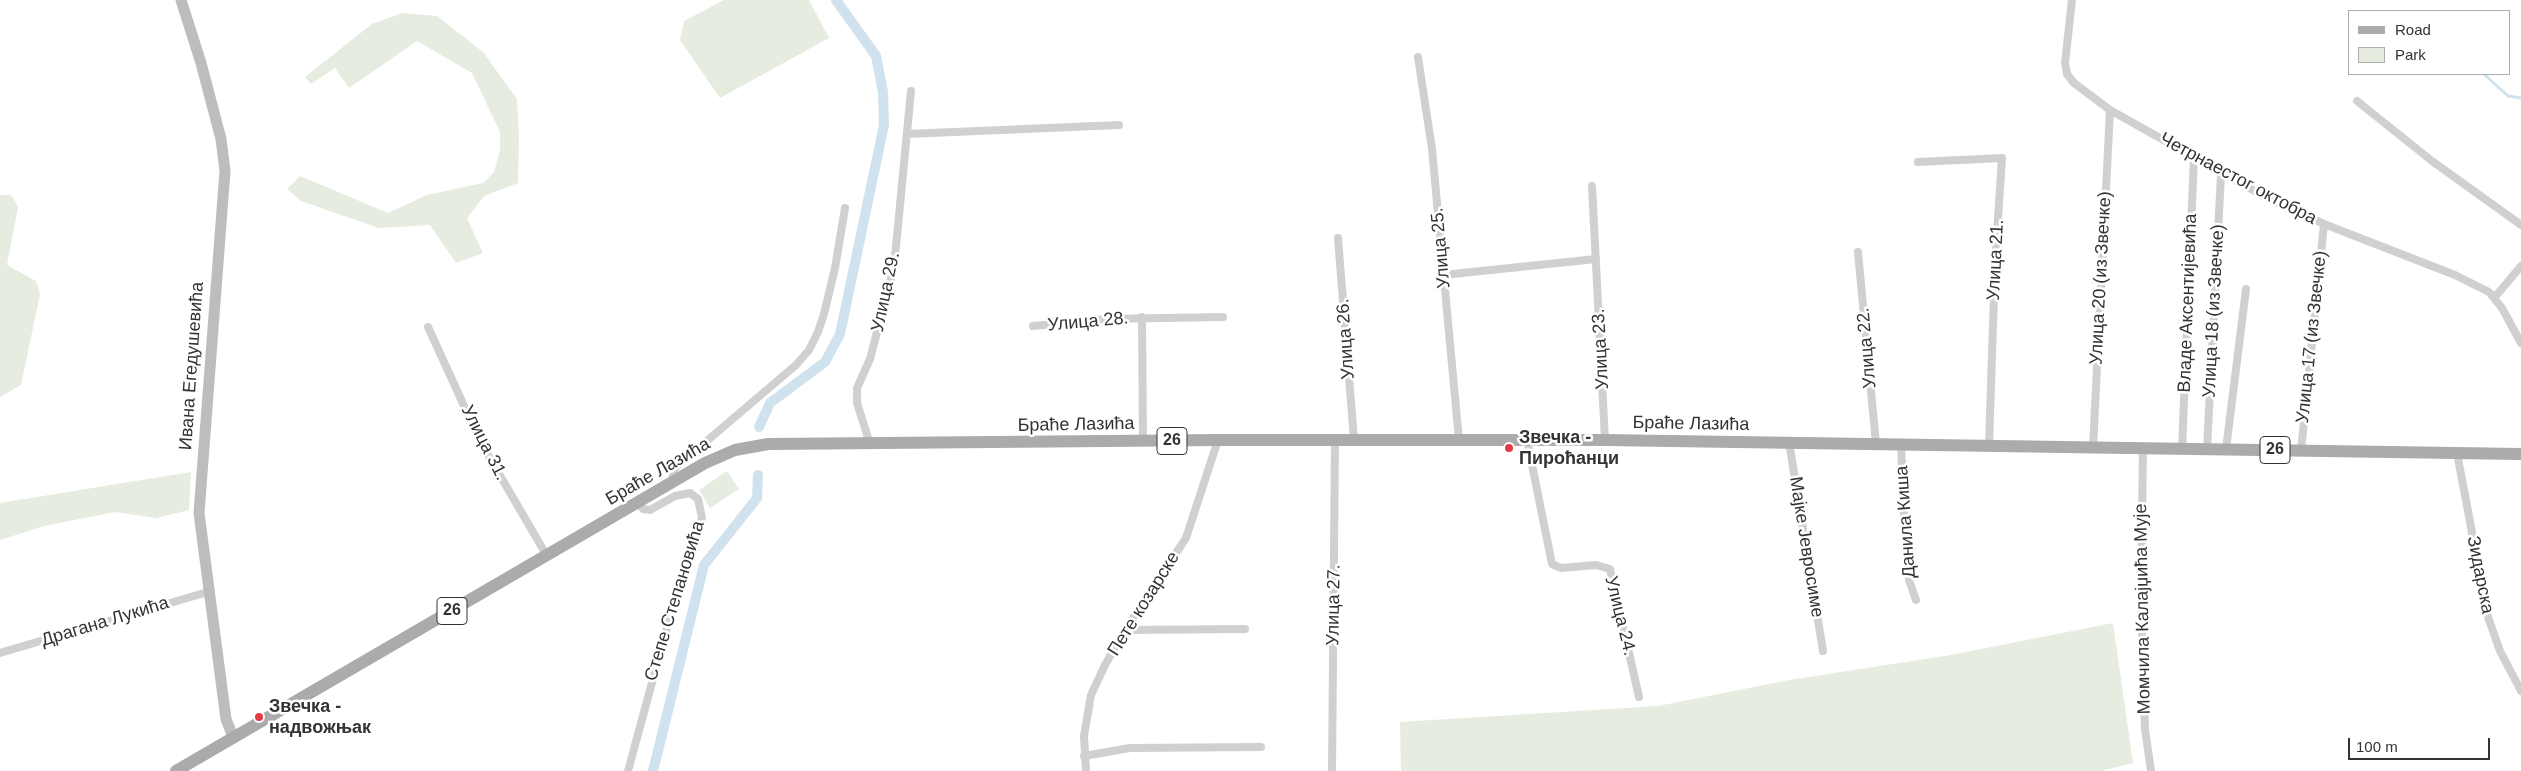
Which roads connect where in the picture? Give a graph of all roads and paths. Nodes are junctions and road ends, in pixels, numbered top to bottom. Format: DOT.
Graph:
graph roads {
  1 [pos="181,0"];
  2 [pos="2072,0"];
  3 [pos="1418,57"];
  4 [pos="911,91"];
  5 [pos="2357,101"];
  6 [pos="2110,110"];
  7 [pos="1118,125"];
  8 [pos="907,134"];
  9 [pos="2194,157"];
  10 [pos="1918,162"];
  11 [pos="2221,174"];
  12 [pos="1592,186"];
  13 [pos="846,208"];
  14 [pos="2324,224"];
  15 [pos="2521,225"];
  16 [pos="1338,238"];
  17 [pos="1858,252"];
  18 [pos="1596,259"];
  19 [pos="2521,266"];
  20 [pos="1443,276"];
  21 [pos="2246,289"];
  22 [pos="2495,297"];
  23 [pos="1142,317"];
  24 [pos="1223,317"];
  25 [pos="428,326"];
  26 [pos="1033,326"];
  27 [pos="2521,343"];
  28 [pos="1218,440"];
  29 [pos="1335,440"];
  30 [pos="1354,440"];
  31 [pos="1460,440"];
  32 [pos="1527,440"];
  33 [pos="1605,440"];
  34 [pos="1144,441"];
  35 [pos="1789,442"];
  36 [pos="870,444"];
  37 [pos="1876,444"];
  38 [pos="1901,444"];
  39 [pos="1989,445"];
  40 [pos="2093,447"];
  41 [pos="2143,447"];
  42 [pos="2182,448"];
  43 [pos="2207,449"];
  44 [pos="2226,449"];
  45 [pos="2301,451"];
  46 [pos="2457,453"];
  47 [pos="2521,454"];
  48 [pos="671,484"];
  49 [pos="638,504"];
  50 [pos="547,556"];
  51 [pos="211,590"];
  52 [pos="1916,600"];
  53 [pos="1245,629"];
  54 [pos="1125,630"];
  55 [pos="1823,651"];
  56 [pos="0,654"];
  57 [pos="2521,691"];
  58 [pos="1639,697"];
  59 [pos="233,737"];
  60 [pos="1261,746"];
  61 [pos="1084,756"];
  62 [pos="176,771"];
  63 [pos="628,771"];
  64 [pos="1086,771"];
  65 [pos="1332,771"];
  66 [pos="2150,771"];
  1 -- 51 [label="main road, Ивана Егедушевића"];
  2 -- 6 [label="street, Четрнаестог октобра"];
  3 -- 20 [label="street, Улица 25."];
  4 -- 8 [label="street, Улица 29."];
  5 -- 15 [label="street"];
  6 -- 9 [label="street, Четрнаестог октобра"];
  6 -- 40 [label="street, Улица 20 (из Звечке)"];
  7 -- 8 [label="street"];
  8 -- 36 [label="street, Улица 29."];
  9 -- 11 [label="street, Четрнаестог октобра"];
  9 -- 42 [label="street, Владе Аксентијевића"];
  10 -- 39 [label="street, Улица 21."];
  11 -- 14 [label="street, Четрнаестог октобра"];
  11 -- 43 [label="street, Улица 18 (из Звечке)"];
  12 -- 18 [label="street, Улица 23."];
  13 -- 48 [label="street"];
  14 -- 22 [label="street, Четрнаестог октобра"];
  14 -- 45 [label="street, Улица 17 (из Звечке)"];
  16 -- 30 [label="street, Улица 26."];
  17 -- 37 [label="street, Улица 22."];
  18 -- 20 [label="street"];
  18 -- 33 [label="street, Улица 23."];
  19 -- 22 [label="street"];
  20 -- 31 [label="street, Улица 25."];
  21 -- 44 [label="street"];
  22 -- 27 [label="street"];
  23 -- 24 [label="street, Улица 28."];
  23 -- 26 [label="street, Улица 28."];
  23 -- 34 [label="street, Улица 28."];
  25 -- 50 [label="street, Улица 31."];
  28 -- 29 [label="main road, Браће Лазића / 26"];
  28 -- 34 [label="main road, Браће Лазића / 26"];
  28 -- 54 [label="street, Пете козарске"];
  29 -- 30 [label="main road, Браће Лазића / 26"];
  29 -- 65 [label="street, Улица 27."];
  30 -- 31 [label="main road, Браће Лазића / 26"];
  31 -- 32 [label="main road, Браће Лазића / 26"];
  32 -- 33 [label="main road, Браће Лазића / 26"];
  32 -- 58 [label="street, Улица 24."];
  33 -- 35 [label="main road, Браће Лазића / 26"];
  34 -- 36 [label="main road, Браће Лазића / 26"];
  35 -- 37 [label="main road, Браће Лазића / 26"];
  35 -- 55 [label="street, Мајке Јевросиме"];
  36 -- 48 [label="main road, Браће Лазића / 26"];
  37 -- 38 [label="main road, Браће Лазића / 26"];
  38 -- 39 [label="main road, Браће Лазића / 26"];
  38 -- 52 [label="street, Данила Киша"];
  39 -- 40 [label="main road, Браће Лазића / 26"];
  40 -- 41 [label="main road, 26"];
  41 -- 42 [label="main road, 26"];
  41 -- 66 [label="street, Момчила Калајџића Мује"];
  42 -- 43 [label="main road, 26"];
  43 -- 44 [label="main road, 26"];
  44 -- 45 [label="main road, 26"];
  45 -- 46 [label="main road, 26"];
  46 -- 47 [label="main road, 26"];
  46 -- 57 [label="street, Зидарска"];
  48 -- 49 [label="main road, Браће Лазића / 26"];
  49 -- 50 [label="main road, Браће Лазића / 26"];
  49 -- 63 [label="street, Степе Степановића"];
  50 -- 59 [label="main road, Браће Лазића / 26"];
  51 -- 56 [label="street, Драгана Лукића"];
  51 -- 59 [label="main road, Ивана Егедушевића"];
  53 -- 54 [label="street"];
  54 -- 61 [label="street, Пете козарске"];
  59 -- 62 [label="main road, Браће Лазића / 26"];
  60 -- 61 [label="street"];
  61 -- 64 [label="street, Пете козарске"];
}
